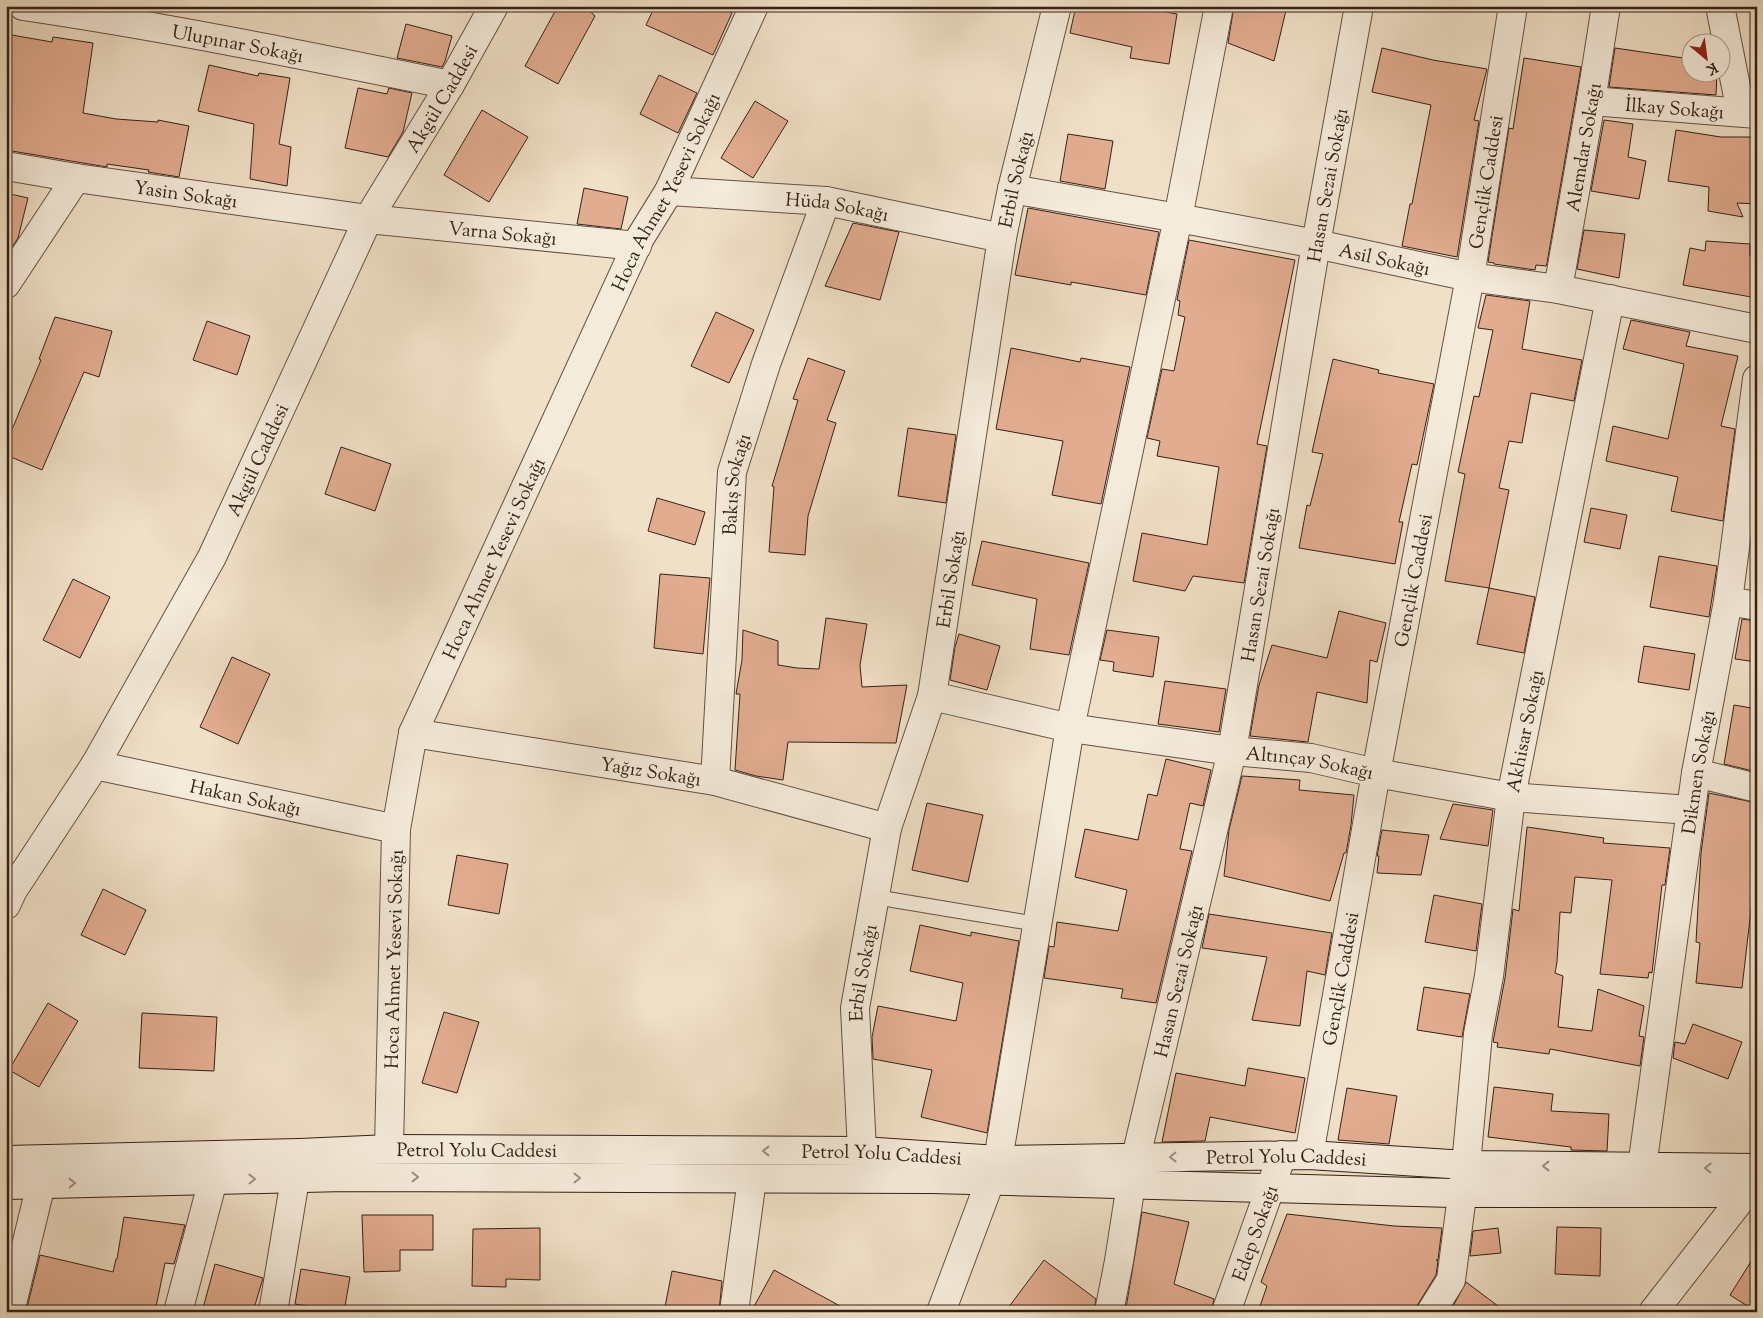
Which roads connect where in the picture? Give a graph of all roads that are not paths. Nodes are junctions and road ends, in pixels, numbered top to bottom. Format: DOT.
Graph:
graph roads {
  1 [pos="23,6"];
  2 [pos="494,6"];
  3 [pos="754,6"];
  4 [pos="1057,6"];
  5 [pos="1219,6"];
  6 [pos="1359,6"];
  7 [pos="1513,6"];
  8 [pos="1606,6"];
  9 [pos="1720,6"];
  10 [pos="450,85"];
  11 [pos="1591,101"];
  12 [pos="1749,113"];
  13 [pos="6,166"];
  14 [pos="76,178"];
  15 [pos="1012,190"];
  16 [pos="669,191"];
  17 [pos="826,201"];
  18 [pos="1178,218"];
  19 [pos="368,219"];
  20 [pos="1002,238"];
  21 [pos="1316,244"];
  22 [pos="636,246"];
  23 [pos="1470,277"];
  24 [pos="6,284"];
  25 [pos="1558,289"];
  26 [pos="1610,299"];
  27 [pos="1757,329"];
  28 [pos="1757,379"];
  29 [pos="1752,447"];
  30 [pos="1728,601"];
  31 [pos="1757,606"];
  32 [pos="932,696"];
  33 [pos="1070,728"];
  34 [pos="413,732"];
  35 [pos="1232,751"];
  36 [pos="95,764"];
  37 [pos="1376,773"];
  38 [pos="1696,773"];
  39 [pos="715,781"];
  40 [pos="1757,788"];
  41 [pos="1511,797"];
  42 [pos="1690,810"];
  43 [pos="887,828"];
  44 [pos="396,829"];
  45 [pos="9,895"];
  46 [pos="875,897"];
  47 [pos="1037,924"];
  48 [pos="388,1149"];
  49 [pos="862,1151"];
  50 [pos="1282,1155"];
  51 [pos="1309,1155"];
  52 [pos="1136,1157"];
  53 [pos="6,1160"];
  54 [pos="1466,1165"];
  55 [pos="298,1166"];
  56 [pos="1642,1167"];
  57 [pos="994,1171"];
  58 [pos="752,1179"];
  59 [pos="213,1180"];
  60 [pos="1750,1181"];
  61 [pos="41,1184"];
  62 [pos="1131,1184"];
  63 [pos="6,1185"];
  64 [pos="1270,1188"];
  65 [pos="1462,1192"];
  66 [pos="10,1312"];
  67 [pos="178,1312"];
  68 [pos="273,1312"];
  69 [pos="734,1312"];
  70 [pos="941,1312"];
  71 [pos="1109,1312"];
  72 [pos="1226,1312"];
  73 [pos="1431,1312"];
  74 [pos="1653,1312"];
  1 -- 10 [label="street, Ulupınar Sokağı"];
  2 -- 10 [label="street, Akgül Caddesi"];
  3 -- 16 [label="street, Hoca Ahmet Yesevi Sokağı"];
  4 -- 15 [label="street, Erbil Sokağı"];
  5 -- 18 [label="street"];
  6 -- 21 [label="street, Hasan Sezai Sokağı"];
  7 -- 23 [label="street, Gençlik Caddesi"];
  8 -- 11 [label="street, Alemdar Sokağı"];
  9 -- 12 [label="street"];
  10 -- 19 [label="street, Akgül Caddesi"];
  11 -- 12 [label="street, İlkay Sokağı"];
  11 -- 25 [label="street, Alemdar Sokağı"];
  13 -- 14 [label="street, Yasin Sokağı"];
  14 -- 19 [label="street, Yasin Sokağı"];
  14 -- 24 [label="street"];
  15 -- 18 [label="street, Asil Sokağı"];
  15 -- 20 [label="street, Erbil Sokağı"];
  16 -- 17 [label="street, Hüda Sokağı"];
  16 -- 22 [label="street, Hoca Ahmet Yesevi Sokağı"];
  17 -- 20 [label="street, Hüda Sokağı"];
  17 -- 39 [label="street, Bakış Sokağı"];
  18 -- 21 [label="street, Asil Sokağı"];
  18 -- 33 [label="street"];
  19 -- 22 [label="street, Varna Sokağı"];
  19 -- 36 [label="street, Akgül Caddesi"];
  20 -- 32 [label="street, Erbil Sokağı"];
  21 -- 23 [label="street, Asil Sokağı"];
  21 -- 35 [label="street, Hasan Sezai Sokağı"];
  22 -- 34 [label="street, Hoca Ahmet Yesevi Sokağı"];
  23 -- 25 [label="street, Asil Sokağı"];
  23 -- 37 [label="street, Gençlik Caddesi"];
  25 -- 26 [label="street, Asil Sokağı"];
  26 -- 27 [label="street, Asil Sokağı"];
  26 -- 41 [label="street, Akhisar Sokağı"];
  28 -- 29 [label="street, Dikmen Sokağı"];
  29 -- 30 [label="street, Dikmen Sokağı"];
  30 -- 31 [label="street"];
  30 -- 38 [label="street, Dikmen Sokağı"];
  32 -- 33 [label="street, Altınçay Sokağı"];
  32 -- 43 [label="street, Erbil Sokağı"];
  33 -- 35 [label="street, Altınçay Sokağı"];
  33 -- 47 [label="street"];
  34 -- 39 [label="street, Yağız Sokağı"];
  34 -- 44 [label="street, Hoca Ahmet Yesevi Sokağı"];
  35 -- 37 [label="street, Altınçay Sokağı"];
  35 -- 52 [label="street, Hasan Sezai Sokağı"];
  36 -- 44 [label="street, Hakan Sokağı"];
  36 -- 45 [label="street, Akgül Caddesi"];
  37 -- 41 [label="street, Altınçay Sokağı"];
  37 -- 51 [label="street, Gençlik Caddesi"];
  38 -- 40 [label="street"];
  38 -- 42 [label="street, Dikmen Sokağı"];
  39 -- 43 [label="street, Yağız Sokağı"];
  41 -- 42 [label="street, Altınçay Sokağı"];
  41 -- 54 [label="street, Akhisar Sokağı"];
  42 -- 56 [label="street, Dikmen Sokağı"];
  43 -- 46 [label="street, Erbil Sokağı"];
  44 -- 48 [label="street, Hoca Ahmet Yesevi Sokağı"];
  46 -- 47 [label="lane"];
  46 -- 49 [label="street, Erbil Sokağı"];
  47 -- 57 [label="street"];
  49 -- 48 [label="street, Petrol Yolu Caddesi, one-way"];
  48 -- 55 [label="street, Petrol Yolu Caddesi"];
  49 -- 57 [label="street, Petrol Yolu Caddesi"];
  50 -- 51 [label="street, Petrol Yolu Caddesi"];
  50 -- 52 [label="street, Petrol Yolu Caddesi, one-way"];
  50 -- 64 [label="street, Edep Sokağı"];
  51 -- 54 [label="street, Petrol Yolu Caddesi"];
  52 -- 57 [label="street, Petrol Yolu Caddesi"];
  53 -- 55 [label="street, Petrol Yolu Caddesi"];
  56 -- 54 [label="street, Petrol Yolu Caddesi, one-way"];
  54 -- 65 [label="street, Akhisar Sokağı"];
  55 -- 58 [label="street, Petrol Yolu Caddesi, one-way"];
  59 -- 55 [label="street, Petrol Yolu Caddesi, one-way"];
  55 -- 68 [label="street"];
  60 -- 56 [label="street, Petrol Yolu Caddesi, one-way"];
  57 -- 58 [label="street, Petrol Yolu Caddesi"];
  57 -- 62 [label="street, Petrol Yolu Caddesi"];
  57 -- 70 [label="street"];
  58 -- 69 [label="street"];
  61 -- 59 [label="street, Petrol Yolu Caddesi, one-way"];
  59 -- 67 [label="street"];
  60 -- 65 [label="street, Petrol Yolu Caddesi"];
  60 -- 74 [label="street"];
  61 -- 63 [label="street, Petrol Yolu Caddesi"];
  61 -- 66 [label="street"];
  62 -- 64 [label="street, Petrol Yolu Caddesi"];
  62 -- 71 [label="street"];
  64 -- 65 [label="street, Petrol Yolu Caddesi"];
  64 -- 72 [label="street, Edep Sokağı"];
  65 -- 73 [label="street, Akhisar Sokağı"];
}
